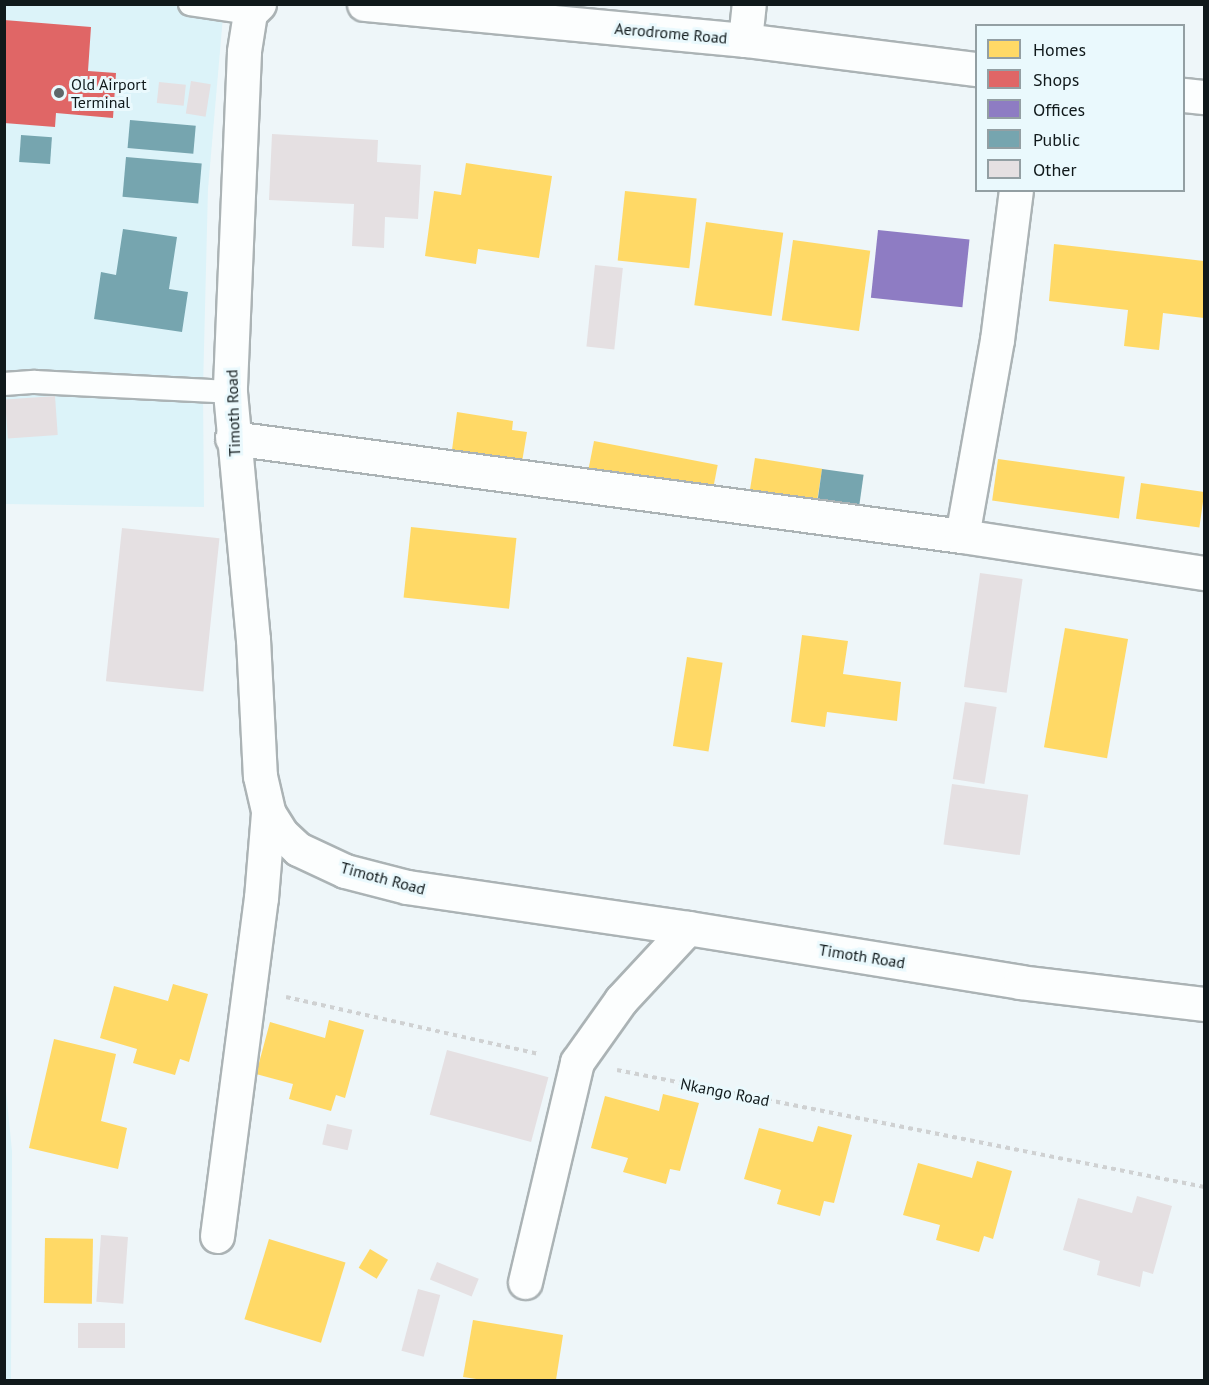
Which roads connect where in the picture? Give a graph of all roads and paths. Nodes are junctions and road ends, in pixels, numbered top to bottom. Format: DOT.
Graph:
graph roads {
  1 [pos="190,4"];
  2 [pos="364,4"];
  3 [pos="749,4"];
  4 [pos="255,9"];
  5 [pos="745,40"];
  6 [pos="975,69"];
  7 [pos="1185,95"];
  8 [pos="1204,98"];
  9 [pos="1016,192"];
  10 [pos="4,384"];
  11 [pos="230,392"];
  12 [pos="232,438"];
  13 [pos="962,536"];
  14 [pos="1204,573"];
  15 [pos="268,812"];
  16 [pos="688,928"];
  17 [pos="247,989"];
  18 [pos="1204,1004"];
  19 [pos="577,1062"];
  20 [pos="1204,1187"];
  21 [pos="217,1236"];
  22 [pos="525,1282"];
  1 -- 4 [label="lane"];
  2 -- 5 [label="street, Aerodrome Road"];
  3 -- 5 [label="street"];
  4 -- 11 [label="street, Timoth Road"];
  5 -- 6 [label="street, Aerodrome Road"];
  7 -- 8 [label="street"];
  9 -- 13 [label="street"];
  10 -- 11 [label="lane"];
  11 -- 12 [label="street, Timoth Road"];
  12 -- 13 [label="street"];
  12 -- 15 [label="street, Timoth Road"];
  13 -- 14 [label="street"];
  15 -- 16 [label="street, Timoth Road"];
  15 -- 17 [label="street"];
  16 -- 18 [label="street, Timoth Road"];
  16 -- 19 [label="street"];
  17 -- 19 [label="path, Nkango Road"];
  17 -- 21 [label="street"];
  19 -- 20 [label="path, Nkango Road"];
  19 -- 22 [label="street"];
}
